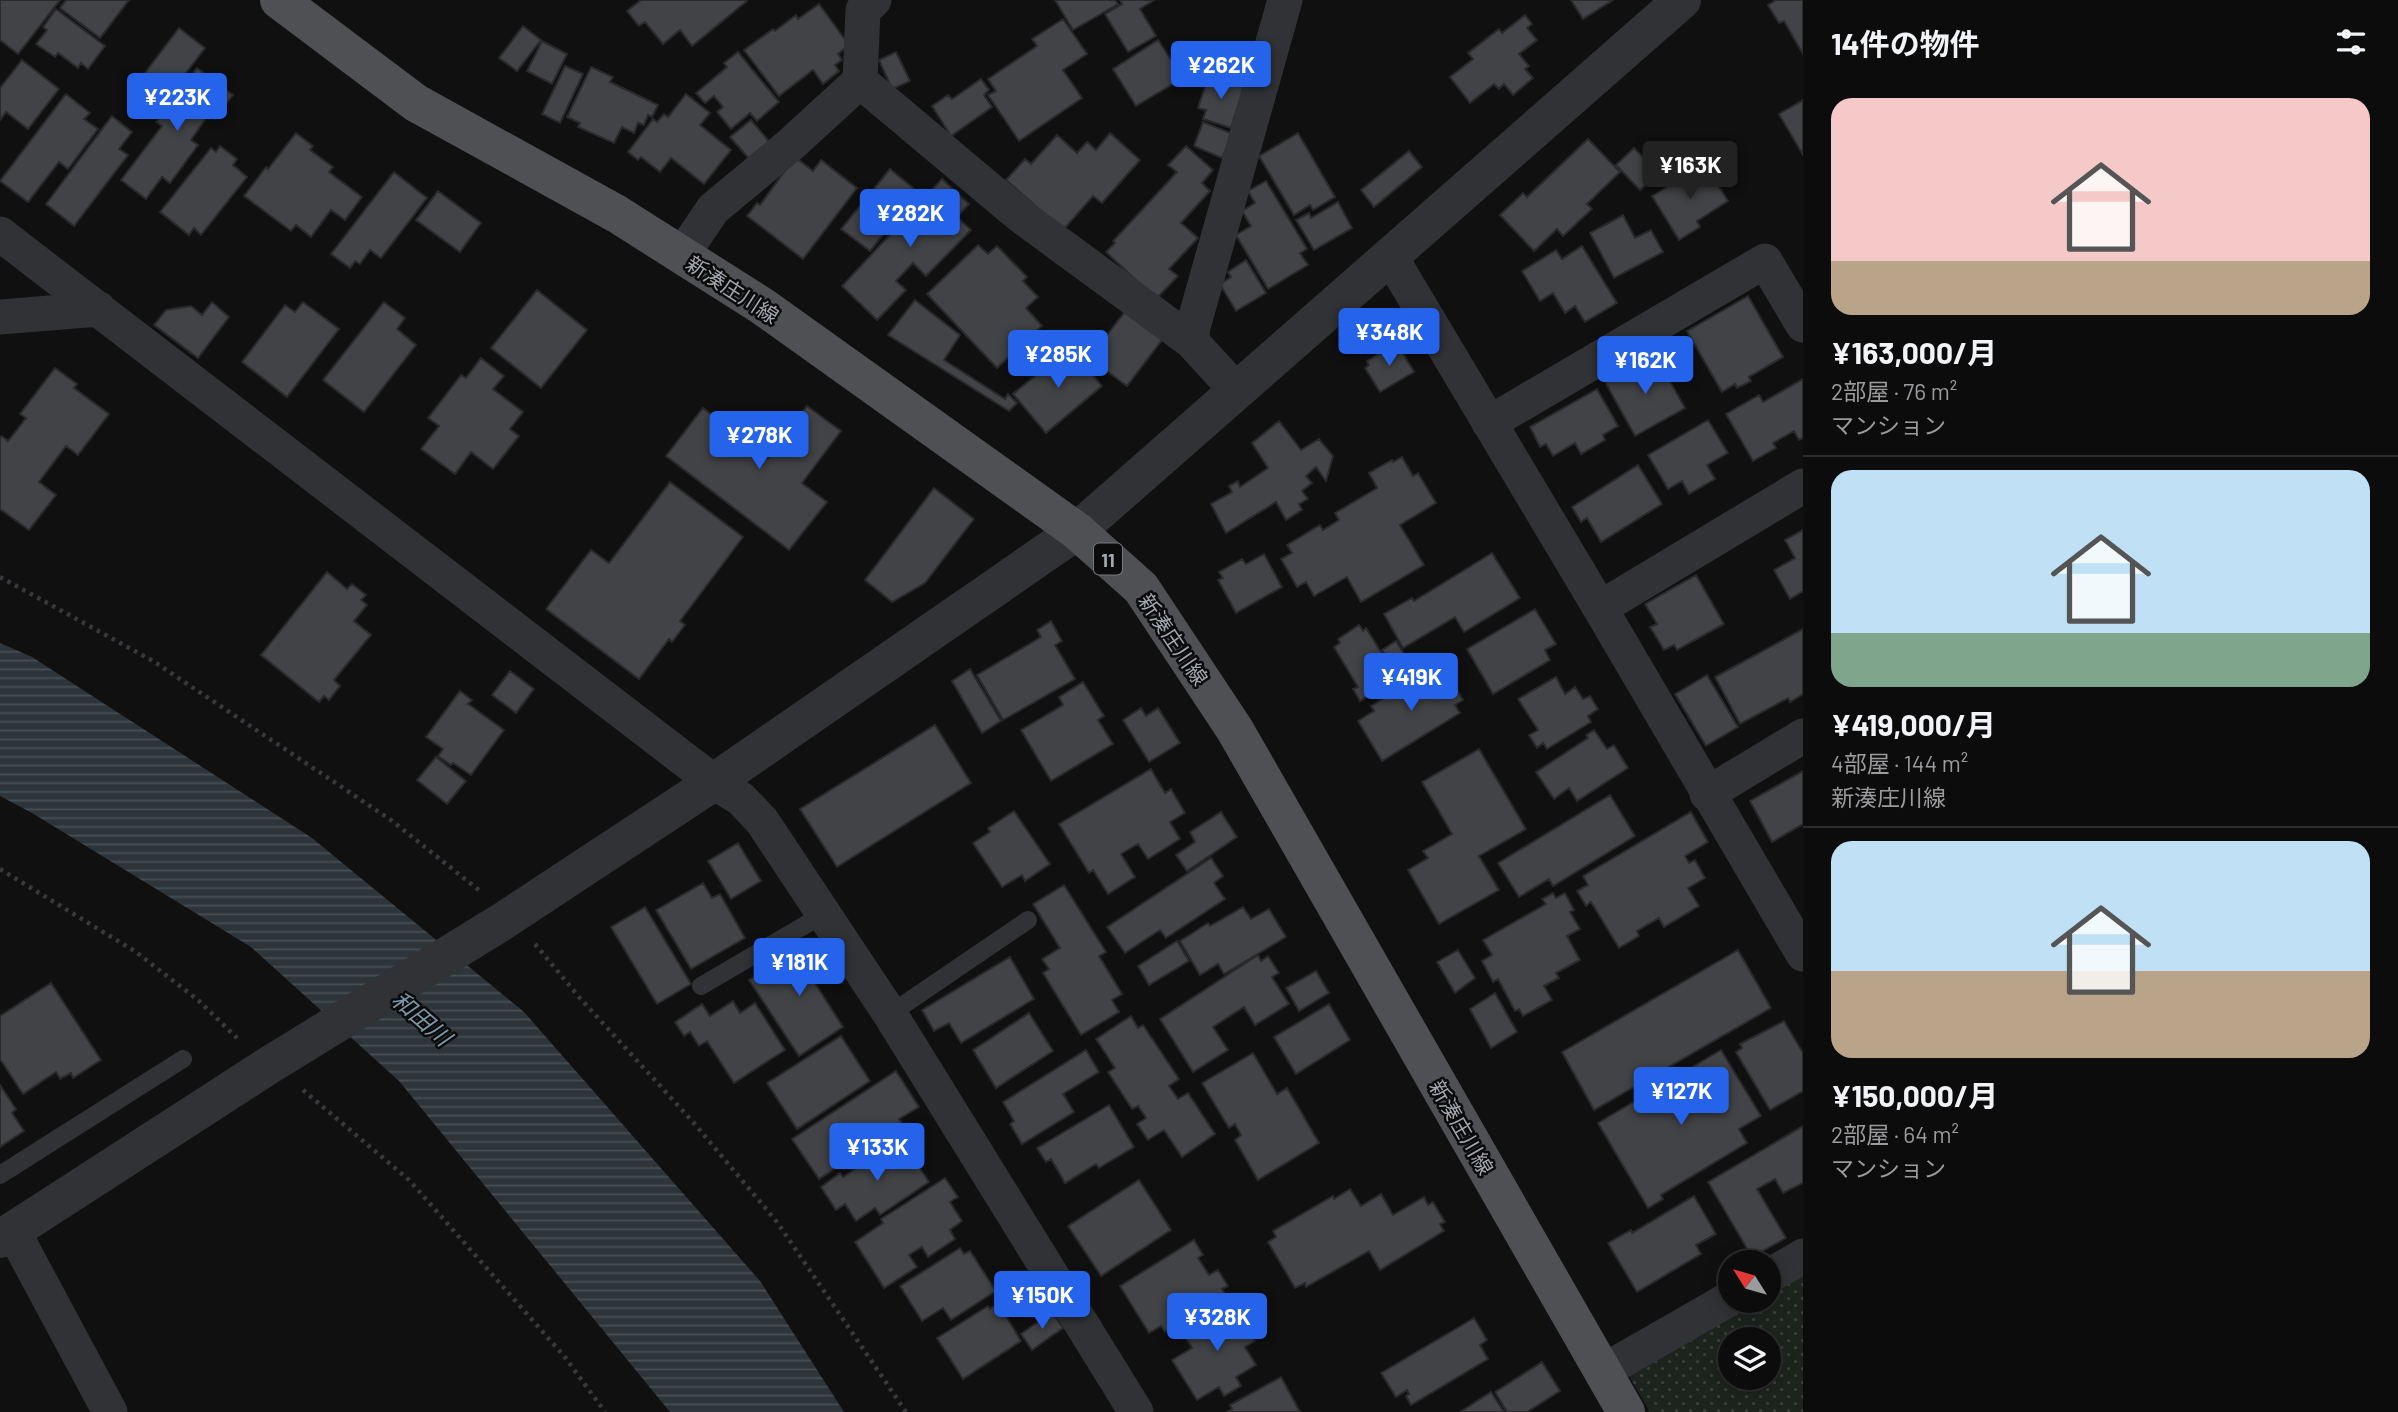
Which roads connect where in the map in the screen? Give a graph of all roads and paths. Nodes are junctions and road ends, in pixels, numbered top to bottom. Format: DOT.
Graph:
graph roads {
  1 [pos="279,0"];
  2 [pos="1285,0"];
  3 [pos="1682,0"];
  4 [pos="864,3"];
  5 [pos="860,81"];
  6 [pos="0,234"];
  7 [pos="682,255"];
  8 [pos="1390,256"];
  9 [pos="99,309"];
  10 [pos="0,317"];
  11 [pos="1803,325"];
  12 [pos="1191,341"];
  13 [pos="1237,391"];
  14 [pos="1489,423"];
  15 [pos="1803,486"];
  16 [pos="1077,531"];
  17 [pos="0,578"];
  18 [pos="1600,608"];
  19 [pos="1803,736"];
  20 [pos="714,782"];
  21 [pos="1707,794"];
  22 [pos="0,869"];
  23 [pos="824,914"];
  24 [pos="505,918"];
  25 [pos="1028,920"];
  26 [pos="1803,954"];
  27 [pos="701,986"];
  28 [pos="890,1014"];
  29 [pos="183,1059"];
  30 [pos="271,1063"];
  31 [pos="0,1175"];
  32 [pos="7,1235"];
  33 [pos="1803,1256"];
  34 [pos="1782,1268"];
  35 [pos="1718,1305"];
  36 [pos="1602,1371"];
  37 [pos="110,1412"];
  38 [pos="605,1412"];
  39 [pos="906,1412"];
  40 [pos="1136,1412"];
  41 [pos="1626,1412"];
  1 -- 7 [label="main road, 新湊庄川線 / 11"];
  2 -- 12 [label="street"];
  3 -- 8 [label="street"];
  4 -- 5 [label="street"];
  5 -- 7 [label="street"];
  5 -- 12 [label="street"];
  6 -- 9 [label="street"];
  7 -- 16 [label="main road, 新湊庄川線 / 11"];
  8 -- 13 [label="street"];
  8 -- 14 [label="street"];
  9 -- 10 [label="street"];
  9 -- 20 [label="street"];
  11 -- 14 [label="street"];
  12 -- 13 [label="street"];
  13 -- 16 [label="street"];
  14 -- 18 [label="street"];
  15 -- 18 [label="street"];
  16 -- 20 [label="street"];
  16 -- 36 [label="main road, 新湊庄川線 / 11"];
  17 -- 24 [label="path"];
  18 -- 21 [label="street"];
  19 -- 21 [label="street"];
  20 -- 23 [label="street"];
  20 -- 24 [label="street"];
  21 -- 26 [label="street"];
  22 -- 30 [label="path"];
  23 -- 27 [label="lane"];
  23 -- 28 [label="street"];
  24 -- 30 [label="street"];
  24 -- 39 [label="path"];
  25 -- 28 [label="lane"];
  28 -- 40 [label="street"];
  29 -- 31 [label="lane"];
  30 -- 32 [label="street"];
  30 -- 38 [label="path"];
  32 -- 37 [label="street"];
  33 -- 34 [label="street"];
  35 -- 36 [label="street"];
  36 -- 41 [label="main road, 新湊庄川線 / 11"];
}
